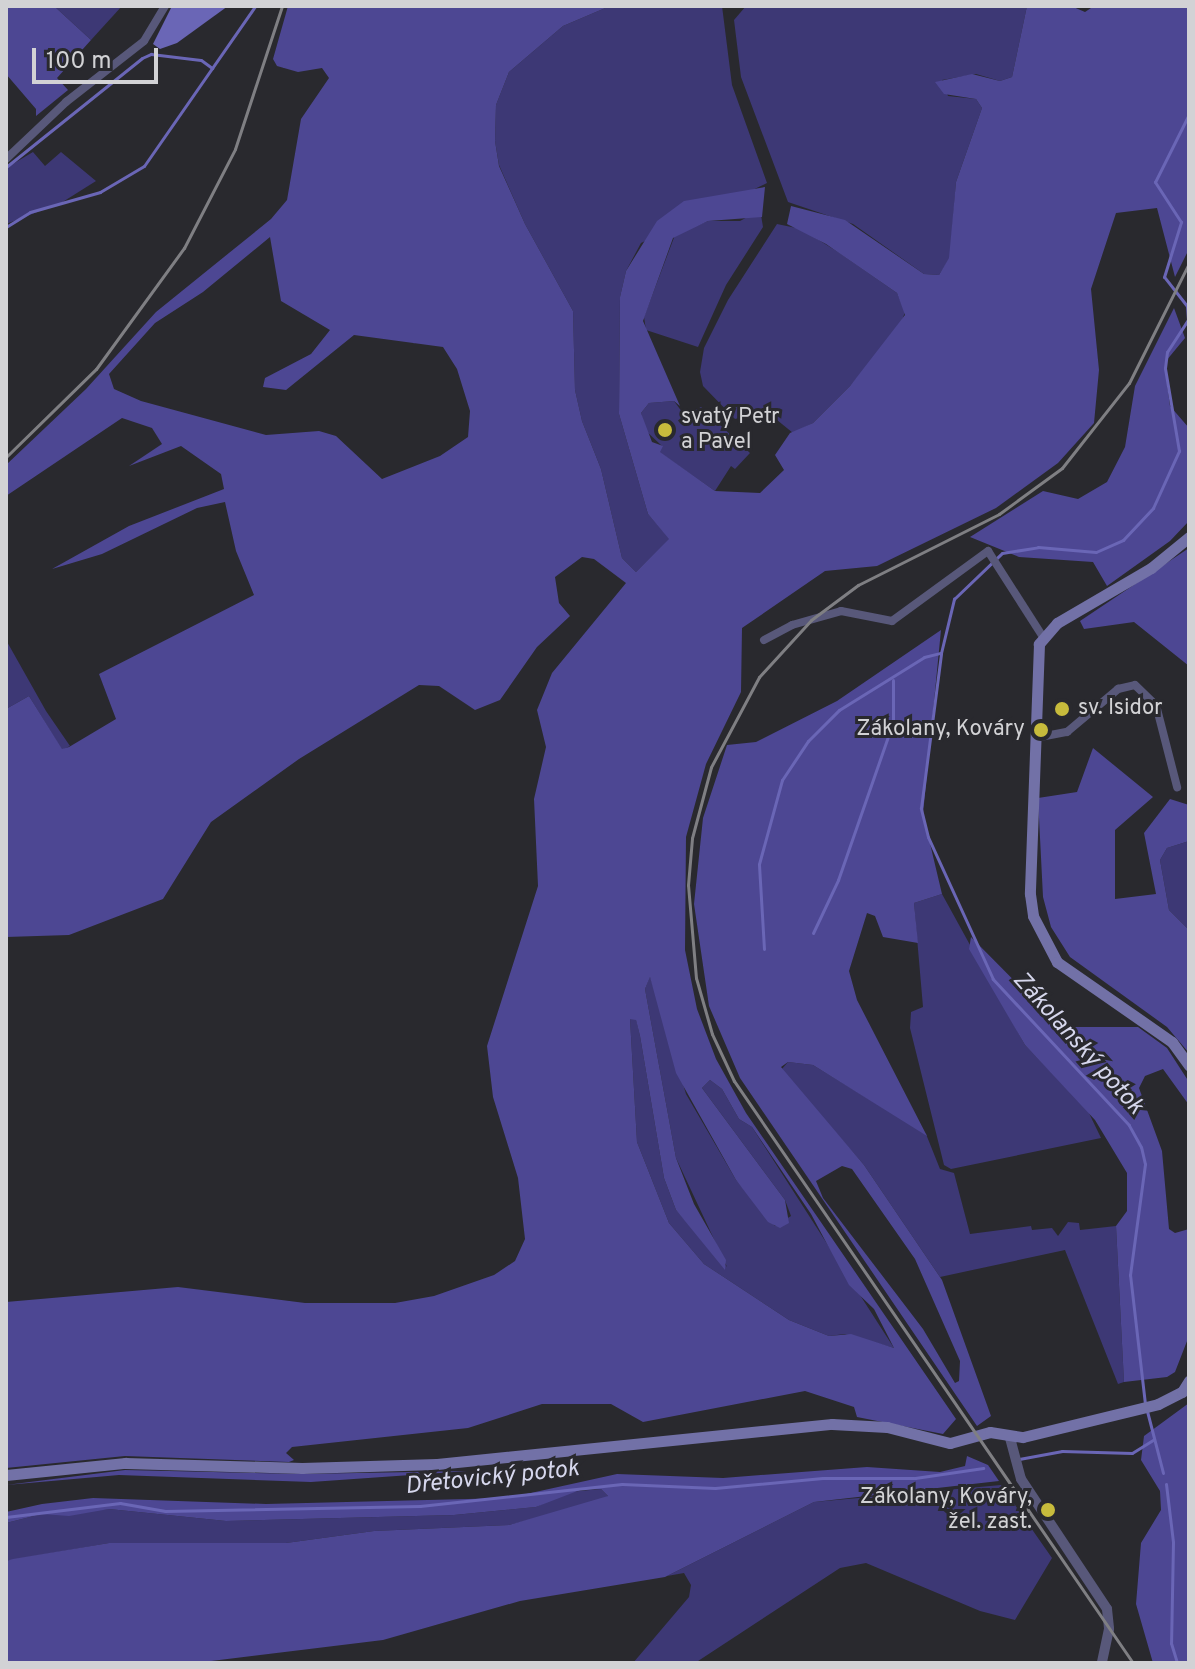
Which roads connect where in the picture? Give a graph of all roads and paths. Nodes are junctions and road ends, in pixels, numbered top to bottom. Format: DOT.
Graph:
graph roads {
  1 [pos="165,6"];
  2 [pos="6,159"];
  3 [pos="1189,537"];
  4 [pos="1043,637"];
  5 [pos="764,640"];
  6 [pos="1035,738"];
  7 [pos="1177,787"];
  8 [pos="1189,1065"];
  9 [pos="1189,1381"];
  10 [pos="1010,1438"];
  11 [pos="6,1475"];
  12 [pos="1102,1663"];
  1 -- 2 [label="street"];
  3 -- 4 [label="main road"];
  4 -- 5 [label="street"];
  4 -- 6 [label="main road"];
  6 -- 7 [label="street"];
  6 -- 8 [label="main road"];
  9 -- 10 [label="main road"];
  10 -- 11 [label="main road"];
  10 -- 12 [label="street"];
}
